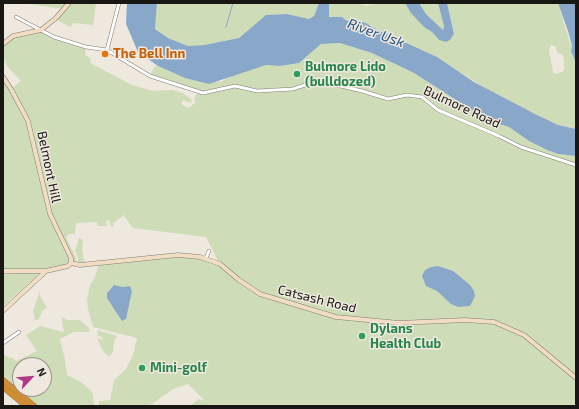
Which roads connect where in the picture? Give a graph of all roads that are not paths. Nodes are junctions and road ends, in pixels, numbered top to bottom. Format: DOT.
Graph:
graph roads {
  1 [pos="69,3"];
  2 [pos="119,3"];
  3 [pos="16,17"];
  4 [pos="41,30"];
  5 [pos="3,44"];
  6 [pos="107,50"];
  7 [pos="3,77"];
  8 [pos="576,165"];
  9 [pos="209,251"];
  10 [pos="206,258"];
  11 [pos="71,263"];
  12 [pos="3,271"];
  13 [pos="46,271"];
  14 [pos="3,311"];
  15 [pos="19,332"];
  16 [pos="3,343"];
  17 [pos="576,378"];
  18 [pos="3,380"];
  19 [pos="3,387"];
  20 [pos="25,405"];
  21 [pos="34,406"];
  1 -- 4 [label="street"];
  2 -- 6 [label="street"];
  3 -- 4 [label="street, Bulmore Road"];
  4 -- 5 [label="street"];
  4 -- 6 [label="street, Bulmore Road"];
  6 -- 8 [label="street, Bulmore Road"];
  7 -- 11 [label="street, Belmont Hill"];
  9 -- 10 [label="street"];
  10 -- 11 [label="street, Catsash Road"];
  10 -- 17 [label="street, Catsash Road"];
  11 -- 13 [label="street"];
  12 -- 13 [label="street"];
  13 -- 14 [label="street"];
  15 -- 16 [label="street"];
  18 -- 21 [label="highway"];
  19 -- 20 [label="highway"];
}
